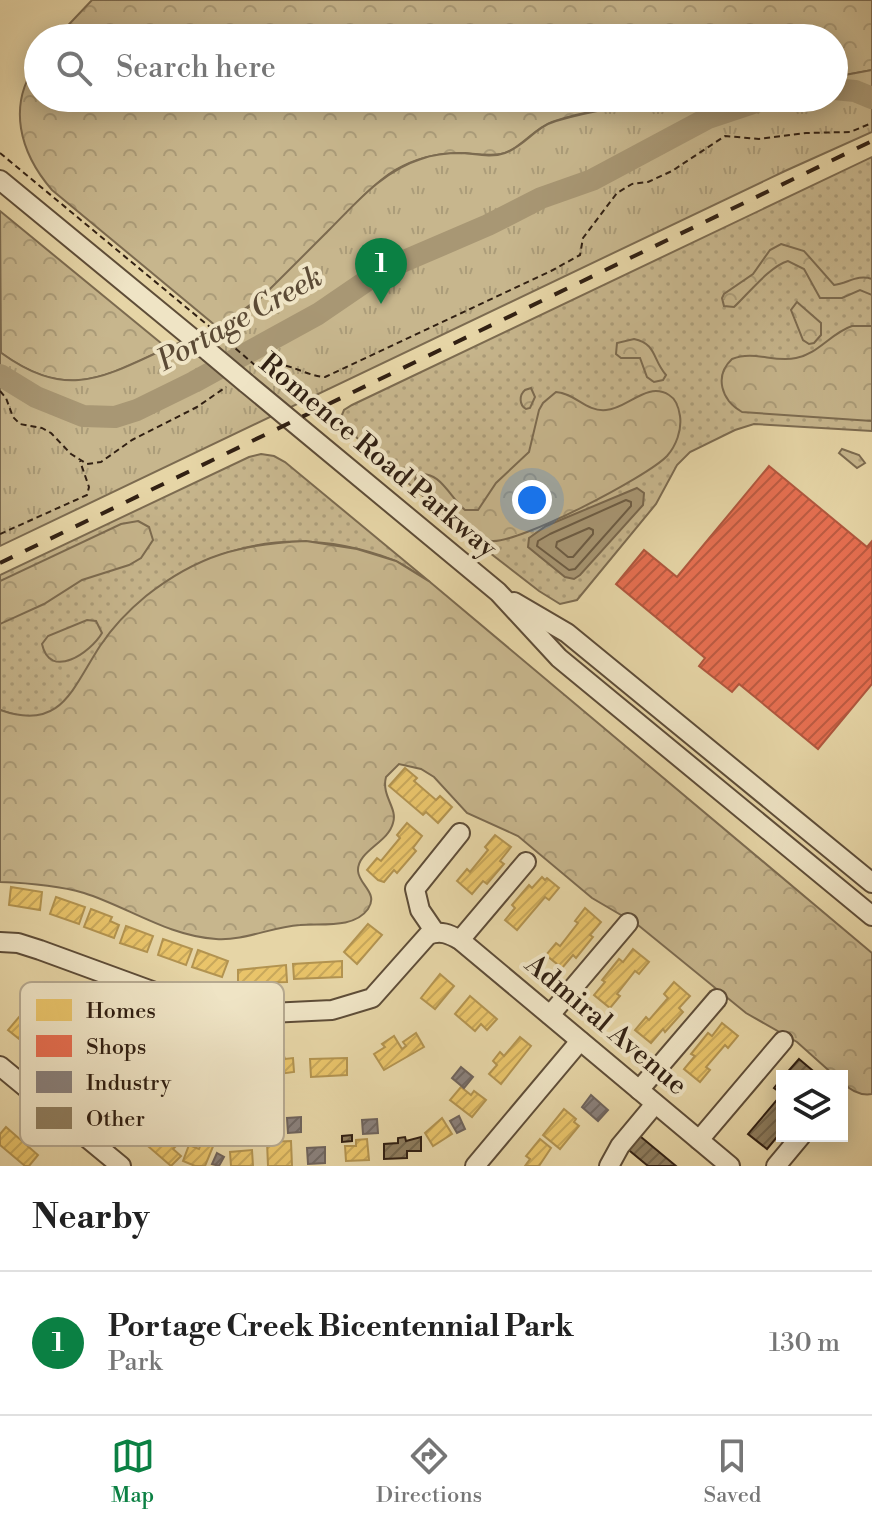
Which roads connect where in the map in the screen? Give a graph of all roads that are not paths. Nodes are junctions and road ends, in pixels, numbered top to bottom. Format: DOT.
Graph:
graph roads {
  1 [pos="0,180"];
  2 [pos="498,592"];
  3 [pos="460,833"];
  4 [pos="822,843"];
  5 [pos="526,862"];
  6 [pos="806,862"];
  7 [pos="872,883"];
  8 [pos="872,916"];
  9 [pos="628,923"];
  10 [pos="439,932"];
  11 [pos="460,940"];
  12 [pos="0,942"];
  13 [pos="131,982"];
  14 [pos="717,999"];
  15 [pos="284,1012"];
  16 [pos="550,1015"];
  17 [pos="580,1041"];
  18 [pos="783,1041"];
  19 [pos="0,1066"];
  20 [pos="20,1083"];
  21 [pos="639,1090"];
  22 [pos="655,1104"];
  23 [pos="699,1140"];
  24 [pos="796,1142"];
  25 [pos="97,1146"];
  26 [pos="121,1166"];
  27 [pos="475,1166"];
  28 [pos="609,1166"];
  29 [pos="730,1166"];
  30 [pos="776,1166"];
  1 -- 2 [label="street, Romence Road Parkway, bridge"];
  2 -- 4 [label="street, Romence Road Parkway"];
  2 -- 6 [label="street, Romence Road Parkway"];
  3 -- 10 [label="street"];
  4 -- 6 [label="street"];
  4 -- 7 [label="street, Romence Road Parkway"];
  5 -- 11 [label="street"];
  6 -- 8 [label="street, Romence Road Parkway"];
  9 -- 16 [label="street"];
  10 -- 11 [label="street, Admiral Avenue"];
  10 -- 15 [label="street"];
  11 -- 16 [label="street, Admiral Avenue"];
  12 -- 13 [label="street"];
  14 -- 21 [label="street"];
  16 -- 17 [label="street, Admiral Avenue"];
  17 -- 21 [label="street, Admiral Avenue"];
  17 -- 27 [label="street"];
  18 -- 23 [label="street"];
  19 -- 20 [label="street"];
  21 -- 22 [label="street, Admiral Avenue"];
  22 -- 23 [label="street, Admiral Avenue"];
  22 -- 28 [label="street"];
  23 -- 29 [label="street, Admiral Avenue"];
  24 -- 30 [label="street"];
  25 -- 26 [label="street"];
}
